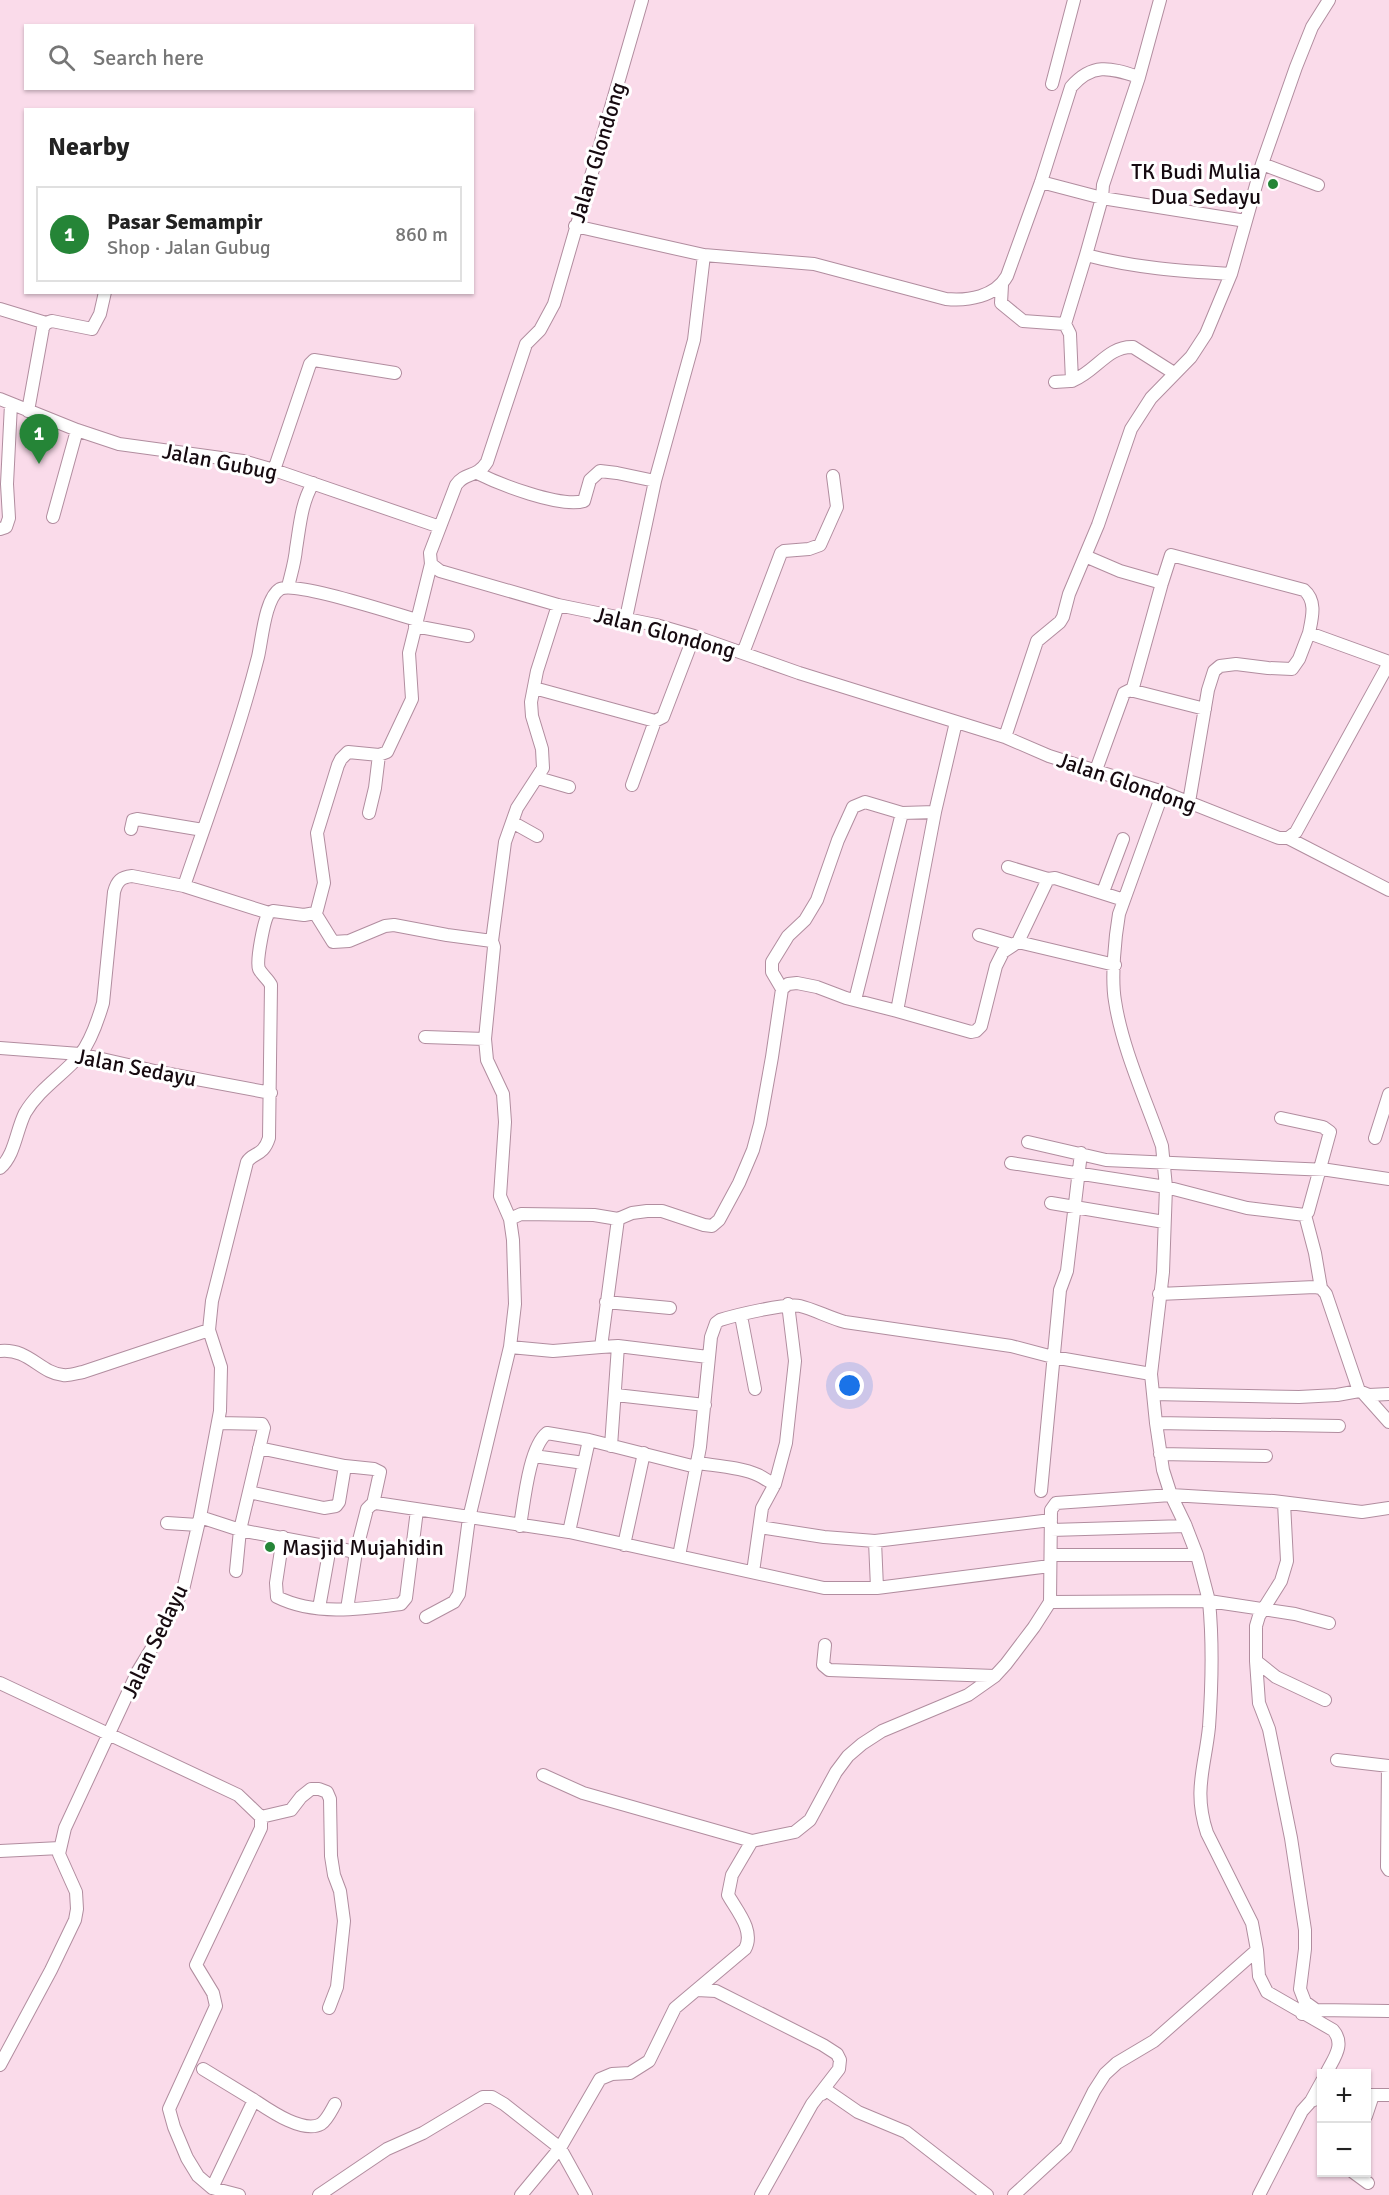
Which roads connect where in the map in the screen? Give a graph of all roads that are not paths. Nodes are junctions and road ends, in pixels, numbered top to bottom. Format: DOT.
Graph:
graph roads {
  1 [pos="642,0"];
  2 [pos="1074,0"];
  3 [pos="1160,0"];
  4 [pos="1325,1"];
  5 [pos="1139,77"];
  6 [pos="1053,84"];
  7 [pos="1262,164"];
  8 [pos="1041,182"];
  9 [pos="1317,185"];
  10 [pos="1102,198"];
  11 [pos="1246,221"];
  12 [pos="575,226"];
  13 [pos="704,255"];
  14 [pos="1086,255"];
  15 [pos="1231,274"];
  16 [pos="1002,285"];
  17 [pos="105,294"];
  18 [pos="0,309"];
  19 [pos="46,323"];
  20 [pos="1065,324"];
  21 [pos="396,374"];
  22 [pos="1174,374"];
  23 [pos="1072,381"];
  24 [pos="1054,382"];
  25 [pos="5,401"];
  26 [pos="28,411"];
  27 [pos="77,430"];
  28 [pos="274,470"];
  29 [pos="477,473"];
  30 [pos="833,476"];
  31 [pos="655,481"];
  32 [pos="313,483"];
  33 [pos="53,517"];
  34 [pos="440,526"];
  35 [pos="0,529"];
  36 [pos="1085,556"];
  37 [pos="431,564"];
  38 [pos="1162,583"];
  39 [pos="288,587"];
  40 [pos="558,605"];
  41 [pos="626,618"];
  42 [pos="416,623"];
  43 [pos="1309,633"];
  44 [pos="468,636"];
  45 [pos="694,636"];
  46 [pos="743,653"];
  47 [pos="1389,662"];
  48 [pos="534,688"];
  49 [pos="1132,691"];
  50 [pos="1205,710"];
  51 [pos="655,721"];
  52 [pos="956,722"];
  53 [pos="1005,737"];
  54 [pos="379,755"];
  55 [pos="1096,770"];
  56 [pos="538,778"];
  57 [pos="632,785"];
  58 [pos="569,787"];
  59 [pos="1163,792"];
  60 [pos="1189,802"];
  61 [pos="935,812"];
  62 [pos="369,813"];
  63 [pos="902,813"];
  64 [pos="512,822"];
  65 [pos="131,829"];
  66 [pos="203,830"];
  67 [pos="537,836"];
  68 [pos="1288,838"];
  69 [pos="1123,839"];
  70 [pos="1117,855"];
  71 [pos="1137,862"];
  72 [pos="1008,867"];
  73 [pos="1048,879"];
  74 [pos="184,886"];
  75 [pos="1389,890"];
  76 [pos="1103,892"];
  77 [pos="1124,900"];
  78 [pos="270,913"];
  79 [pos="315,913"];
  80 [pos="979,935"];
  81 [pos="492,941"];
  82 [pos="1016,944"];
  83 [pos="1115,965"];
  84 [pos="782,989"];
  85 [pos="855,1000"];
  86 [pos="897,1011"];
  87 [pos="425,1037"];
  88 [pos="484,1039"];
  89 [pos="0,1048"];
  90 [pos="80,1054"];
  91 [pos="271,1093"];
  92 [pos="1389,1094"];
  93 [pos="1281,1118"];
  94 [pos="1375,1138"];
  95 [pos="1028,1142"];
  96 [pos="1081,1153"];
  97 [pos="1165,1161"];
  98 [pos="1011,1163"];
  99 [pos="0,1168"];
  100 [pos="1320,1169"];
  101 [pos="1079,1173"];
  102 [pos="1389,1179"];
  103 [pos="1166,1187"];
  104 [pos="1051,1203"];
  105 [pos="1075,1207"];
  106 [pos="1305,1215"];
  107 [pos="510,1219"];
  108 [pos="618,1219"];
  109 [pos="1164,1222"];
  110 [pos="1322,1288"];
  111 [pos="1159,1294"];
  112 [pos="606,1302"];
  113 [pos="788,1304"];
  114 [pos="670,1308"];
  115 [pos="741,1316"];
  116 [pos="209,1330"];
  117 [pos="618,1346"];
  118 [pos="510,1347"];
  119 [pos="601,1347"];
  120 [pos="0,1351"];
  121 [pos="708,1357"];
  122 [pos="1053,1357"];
  123 [pos="1151,1374"];
  124 [pos="755,1389"];
  125 [pos="1361,1393"];
  126 [pos="1153,1394"];
  127 [pos="1389,1394"];
  128 [pos="616,1395"];
  129 [pos="705,1405"];
  130 [pos="1389,1422"];
  131 [pos="218,1423"];
  132 [pos="1156,1423"];
  133 [pos="1338,1426"];
  134 [pos="589,1440"];
  135 [pos="611,1446"];
  136 [pos="259,1448"];
  137 [pos="644,1453"];
  138 [pos="1160,1454"];
  139 [pos="534,1456"];
  140 [pos="1266,1456"];
  141 [pos="584,1463"];
  142 [pos="696,1465"];
  143 [pos="345,1466"];
  144 [pos="775,1484"];
  145 [pos="1041,1491"];
  146 [pos="249,1492"];
  147 [pos="1172,1495"];
  148 [pos="1284,1503"];
  149 [pos="373,1504"];
  150 [pos="1389,1508"];
  151 [pos="417,1510"];
  152 [pos="470,1518"];
  153 [pos="199,1521"];
  154 [pos="167,1523"];
  155 [pos="1051,1525"];
  156 [pos="520,1526"];
  157 [pos="1186,1526"];
  158 [pos="760,1527"];
  159 [pos="240,1530"];
  160 [pos="569,1532"];
  161 [pos="283,1537"];
  162 [pos="875,1541"];
  163 [pos="624,1545"];
  164 [pos="330,1547"];
  165 [pos="356,1552"];
  166 [pos="1197,1555"];
  167 [pos="679,1556"];
  168 [pos="1050,1561"];
  169 [pos="236,1571"];
  170 [pos="753,1572"];
  171 [pos="877,1588"];
  172 [pos="1209,1600"];
  173 [pos="1050,1602"];
  174 [pos="319,1608"];
  175 [pos="1264,1608"];
  176 [pos="347,1609"];
  177 [pos="426,1617"];
  178 [pos="1329,1623"];
  179 [pos="825,1645"];
  180 [pos="1256,1661"];
  181 [pos="995,1676"];
  182 [pos="0,1683"];
  183 [pos="1325,1700"];
  184 [pos="109,1733"];
  185 [pos="1337,1760"];
  186 [pos="1388,1766"];
  187 [pos="543,1774"];
  188 [pos="261,1817"];
  189 [pos="752,1840"];
  190 [pos="60,1848"];
  191 [pos="0,1851"];
  192 [pos="1389,1870"];
  193 [pos="1257,1950"];
  194 [pos="697,1990"];
  195 [pos="329,2008"];
  196 [pos="1316,2010"];
  197 [pos="1389,2011"];
  198 [pos="1302,2014"];
  199 [pos="0,2065"];
  200 [pos="202,2069"];
  201 [pos="1328,2069"];
  202 [pos="822,2094"];
  203 [pos="1371,2095"];
  204 [pos="1389,2095"];
  205 [pos="1316,2099"];
  206 [pos="254,2100"];
  207 [pos="335,2104"];
  208 [pos="560,2148"];
  209 [pos="1360,2177"];
  210 [pos="1368,2183"];
  211 [pos="212,2188"];
  212 [pos="239,2195"];
  213 [pos="318,2195"];
  214 [pos="521,2195"];
  215 [pos="586,2195"];
  216 [pos="761,2195"];
  217 [pos="987,2195"];
  218 [pos="1014,2195"];
  219 [pos="1259,2195"];
  1 -- 12 [label="street, Jalan Glondong"];
  2 -- 6 [label="street"];
  3 -- 5 [label="street"];
  4 -- 7 [label="street"];
  5 -- 8 [label="street"];
  5 -- 10 [label="street"];
  7 -- 9 [label="street"];
  7 -- 11 [label="street"];
  8 -- 10 [label="street"];
  8 -- 16 [label="street"];
  10 -- 11 [label="street"];
  10 -- 14 [label="street"];
  11 -- 15 [label="street"];
  12 -- 13 [label="street"];
  12 -- 29 [label="street, Jalan Glondong"];
  13 -- 16 [label="street"];
  13 -- 31 [label="street"];
  14 -- 15 [label="street"];
  14 -- 20 [label="street"];
  15 -- 22 [label="street"];
  16 -- 20 [label="street"];
  17 -- 19 [label="street"];
  18 -- 19 [label="street"];
  19 -- 26 [label="street"];
  20 -- 23 [label="street"];
  21 -- 28 [label="street"];
  22 -- 23 [label="street"];
  22 -- 36 [label="street"];
  23 -- 24 [label="street"];
  25 -- 26 [label="street, Jalan Gubug"];
  25 -- 35 [label="street"];
  26 -- 27 [label="street, Jalan Gubug"];
  27 -- 28 [label="street, Jalan Gubug"];
  27 -- 33 [label="street"];
  28 -- 32 [label="street, Jalan Gubug"];
  29 -- 31 [label="street"];
  29 -- 34 [label="street, Jalan Glondong"];
  30 -- 46 [label="street"];
  31 -- 41 [label="street"];
  32 -- 34 [label="street, Jalan Gubug"];
  32 -- 39 [label="street"];
  34 -- 37 [label="street, Jalan Glondong"];
  36 -- 38 [label="street"];
  36 -- 53 [label="street"];
  37 -- 40 [label="street, Jalan Glondong"];
  37 -- 42 [label="street"];
  38 -- 43 [label="street"];
  38 -- 49 [label="street"];
  39 -- 42 [label="street"];
  39 -- 66 [label="street"];
  40 -- 41 [label="street, Jalan Glondong"];
  40 -- 48 [label="street"];
  41 -- 45 [label="street, Jalan Glondong"];
  42 -- 44 [label="street"];
  42 -- 54 [label="street"];
  43 -- 47 [label="street"];
  43 -- 50 [label="street"];
  45 -- 46 [label="street, Jalan Glondong"];
  45 -- 51 [label="street"];
  46 -- 52 [label="street, Jalan Glondong"];
  47 -- 68 [label="street"];
  48 -- 51 [label="street"];
  48 -- 56 [label="street"];
  49 -- 50 [label="street"];
  49 -- 55 [label="street"];
  50 -- 60 [label="street"];
  51 -- 57 [label="street"];
  52 -- 53 [label="street, Jalan Glondong"];
  52 -- 61 [label="street"];
  53 -- 55 [label="street, Jalan Glondong"];
  54 -- 62 [label="street"];
  54 -- 79 [label="street"];
  55 -- 59 [label="street, Jalan Glondong"];
  56 -- 58 [label="street"];
  56 -- 64 [label="street"];
  59 -- 60 [label="street, Jalan Glondong"];
  59 -- 71 [label="street"];
  60 -- 68 [label="street, Jalan Glondong"];
  61 -- 63 [label="street"];
  61 -- 86 [label="street"];
  63 -- 84 [label="street"];
  63 -- 85 [label="street"];
  64 -- 67 [label="street"];
  64 -- 81 [label="street"];
  65 -- 66 [label="street"];
  66 -- 74 [label="street"];
  68 -- 75 [label="street, Jalan Glondong"];
  69 -- 70 [label="street"];
  70 -- 71 [label="street"];
  70 -- 76 [label="street"];
  71 -- 77 [label="street"];
  72 -- 73 [label="street"];
  73 -- 76 [label="street"];
  73 -- 82 [label="street"];
  74 -- 78 [label="street"];
  74 -- 90 [label="street"];
  76 -- 77 [label="street"];
  77 -- 83 [label="street"];
  78 -- 79 [label="street"];
  78 -- 91 [label="street, Jalan Sedayu"];
  79 -- 81 [label="street"];
  80 -- 82 [label="street"];
  81 -- 88 [label="street"];
  82 -- 83 [label="street"];
  82 -- 86 [label="street"];
  83 -- 97 [label="street"];
  84 -- 85 [label="street"];
  84 -- 108 [label="street"];
  85 -- 86 [label="street"];
  87 -- 88 [label="street"];
  88 -- 107 [label="street"];
  89 -- 90 [label="street, Jalan Sedayu"];
  90 -- 91 [label="street, Jalan Sedayu"];
  90 -- 99 [label="street"];
  91 -- 116 [label="street, Jalan Sedayu"];
  92 -- 94 [label="street"];
  93 -- 100 [label="street"];
  95 -- 96 [label="street"];
  96 -- 97 [label="street"];
  96 -- 101 [label="street"];
  97 -- 100 [label="street"];
  97 -- 103 [label="street"];
  98 -- 101 [label="street"];
  100 -- 102 [label="street"];
  100 -- 106 [label="street"];
  101 -- 103 [label="street"];
  101 -- 105 [label="street"];
  103 -- 106 [label="street"];
  103 -- 109 [label="street"];
  104 -- 105 [label="street"];
  105 -- 109 [label="street"];
  105 -- 122 [label="street"];
  106 -- 110 [label="street"];
  107 -- 108 [label="street"];
  107 -- 118 [label="street"];
  108 -- 112 [label="street"];
  109 -- 111 [label="street"];
  110 -- 111 [label="street"];
  110 -- 125 [label="street"];
  111 -- 123 [label="street"];
  112 -- 114 [label="street"];
  112 -- 119 [label="street"];
  113 -- 115 [label="street"];
  113 -- 122 [label="street"];
  113 -- 144 [label="street"];
  115 -- 121 [label="street"];
  115 -- 124 [label="street"];
  116 -- 120 [label="street"];
  116 -- 131 [label="street, Jalan Sedayu"];
  117 -- 119 [label="street"];
  117 -- 121 [label="street"];
  117 -- 128 [label="street"];
  118 -- 119 [label="street"];
  118 -- 152 [label="street"];
  121 -- 129 [label="street"];
  122 -- 123 [label="street"];
  122 -- 145 [label="street"];
  123 -- 126 [label="street"];
  125 -- 126 [label="street"];
  125 -- 127 [label="street"];
  125 -- 130 [label="street"];
  126 -- 132 [label="street"];
  128 -- 129 [label="street"];
  128 -- 135 [label="street"];
  129 -- 142 [label="street"];
  131 -- 136 [label="street"];
  131 -- 153 [label="street, Jalan Sedayu"];
  132 -- 133 [label="street"];
  132 -- 138 [label="street"];
  134 -- 135 [label="street"];
  134 -- 139 [label="street"];
  134 -- 141 [label="street"];
  135 -- 137 [label="street"];
  136 -- 143 [label="street"];
  136 -- 146 [label="street"];
  137 -- 142 [label="street"];
  137 -- 163 [label="street"];
  138 -- 140 [label="street"];
  138 -- 147 [label="street"];
  139 -- 141 [label="street"];
  139 -- 156 [label="street"];
  141 -- 160 [label="street"];
  142 -- 144 [label="street"];
  142 -- 167 [label="street"];
  143 -- 146 [label="street"];
  143 -- 149 [label="street"];
  144 -- 158 [label="street"];
  146 -- 159 [label="street"];
  147 -- 148 [label="street"];
  147 -- 155 [label="street"];
  147 -- 157 [label="street"];
  148 -- 150 [label="street"];
  148 -- 175 [label="street"];
  149 -- 151 [label="street"];
  149 -- 165 [label="street"];
  151 -- 152 [label="street"];
  151 -- 176 [label="street"];
  152 -- 156 [label="street"];
  152 -- 177 [label="street"];
  153 -- 154 [label="street"];
  153 -- 159 [label="street"];
  153 -- 184 [label="street, Jalan Sedayu"];
  155 -- 157 [label="street"];
  155 -- 162 [label="street"];
  155 -- 168 [label="street"];
  156 -- 160 [label="street"];
  157 -- 166 [label="street"];
  158 -- 162 [label="street"];
  158 -- 170 [label="street"];
  159 -- 161 [label="street"];
  159 -- 169 [label="street"];
  160 -- 163 [label="street"];
  161 -- 164 [label="street"];
  161 -- 174 [label="street"];
  162 -- 171 [label="street"];
  163 -- 167 [label="street"];
  164 -- 165 [label="street"];
  164 -- 174 [label="street"];
  165 -- 176 [label="street"];
  166 -- 168 [label="street"];
  166 -- 172 [label="street"];
  167 -- 170 [label="street"];
  168 -- 171 [label="street"];
  168 -- 173 [label="street"];
  170 -- 171 [label="street"];
  172 -- 173 [label="street"];
  172 -- 175 [label="street"];
  172 -- 193 [label="street"];
  173 -- 181 [label="street"];
  174 -- 176 [label="street"];
  175 -- 178 [label="street"];
  175 -- 180 [label="street"];
  179 -- 181 [label="street"];
  180 -- 183 [label="street"];
  180 -- 196 [label="street"];
  181 -- 189 [label="street"];
  182 -- 184 [label="street"];
  184 -- 188 [label="street"];
  184 -- 190 [label="street, Jalan Sedayu"];
  185 -- 186 [label="street"];
  186 -- 192 [label="street"];
  187 -- 189 [label="street"];
  188 -- 195 [label="street"];
  188 -- 211 [label="street"];
  189 -- 194 [label="street"];
  190 -- 191 [label="street"];
  190 -- 199 [label="street"];
  193 -- 198 [label="street"];
  193 -- 218 [label="street"];
  194 -- 202 [label="street"];
  194 -- 208 [label="street"];
  196 -- 197 [label="street"];
  196 -- 198 [label="street"];
  198 -- 201 [label="street"];
  200 -- 206 [label="street"];
  202 -- 216 [label="street"];
  202 -- 217 [label="street"];
  203 -- 204 [label="street"];
  205 -- 219 [label="street"];
  206 -- 207 [label="street"];
  206 -- 211 [label="street"];
  208 -- 213 [label="street"];
  208 -- 214 [label="street"];
  208 -- 215 [label="street"];
  209 -- 210 [label="street"];
  211 -- 212 [label="street"];
}
